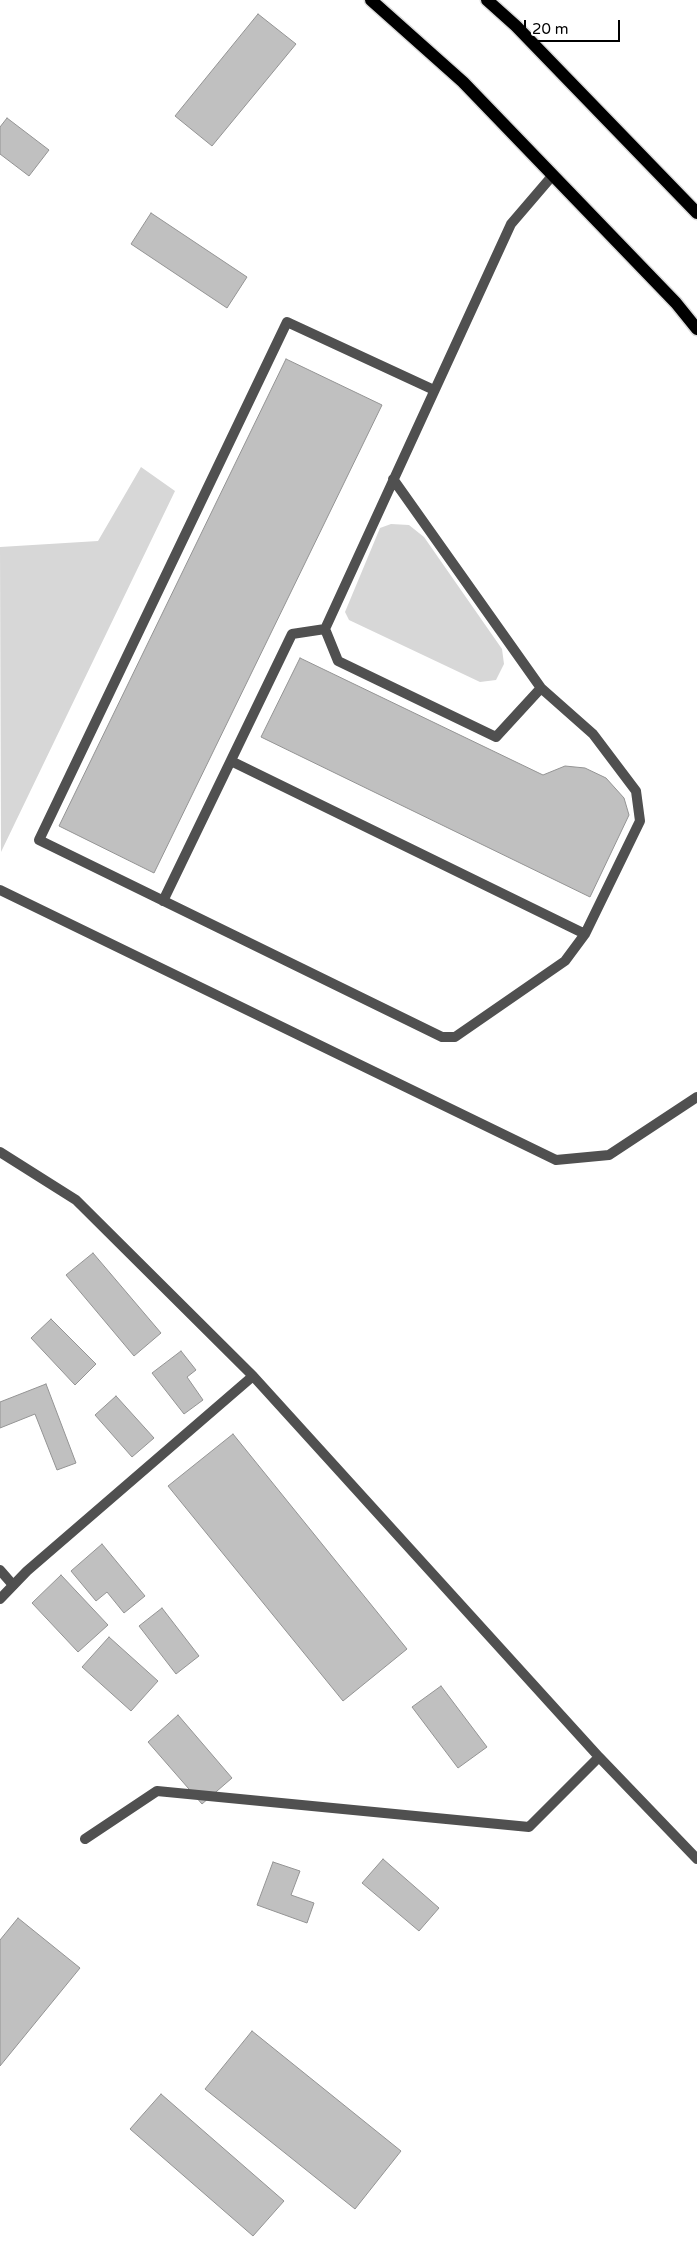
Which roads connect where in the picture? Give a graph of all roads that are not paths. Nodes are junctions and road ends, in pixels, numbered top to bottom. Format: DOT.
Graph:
graph roads {
  1 [pos="371,0"];
  2 [pos="487,0"];
  3 [pos="553,175"];
  4 [pos="697,213"];
  5 [pos="697,329"];
  6 [pos="434,390"];
  7 [pos="394,480"];
  8 [pos="325,629"];
  9 [pos="541,688"];
  10 [pos="231,761"];
  11 [pos="0,890"];
  12 [pos="163,901"];
  13 [pos="585,934"];
  14 [pos="697,1097"];
  15 [pos="0,1152"];
  16 [pos="253,1376"];
  17 [pos="0,1570"];
  18 [pos="13,1585"];
  19 [pos="0,1598"];
  20 [pos="598,1757"];
  21 [pos="85,1839"];
  22 [pos="697,1858"];
  1 -- 3 [label="main road"];
  2 -- 4 [label="main road"];
  3 -- 5 [label="main road"];
  3 -- 6 [label="street"];
  6 -- 7 [label="street"];
  6 -- 12 [label="street"];
  7 -- 8 [label="street"];
  7 -- 9 [label="street"];
  8 -- 9 [label="street"];
  8 -- 10 [label="street"];
  9 -- 13 [label="street"];
  10 -- 12 [label="street"];
  10 -- 13 [label="street"];
  11 -- 14 [label="street"];
  12 -- 13 [label="street"];
  15 -- 16 [label="street"];
  16 -- 18 [label="street"];
  16 -- 20 [label="street"];
  17 -- 18 [label="street"];
  18 -- 19 [label="street"];
  20 -- 21 [label="street"];
  20 -- 22 [label="street"];
}
